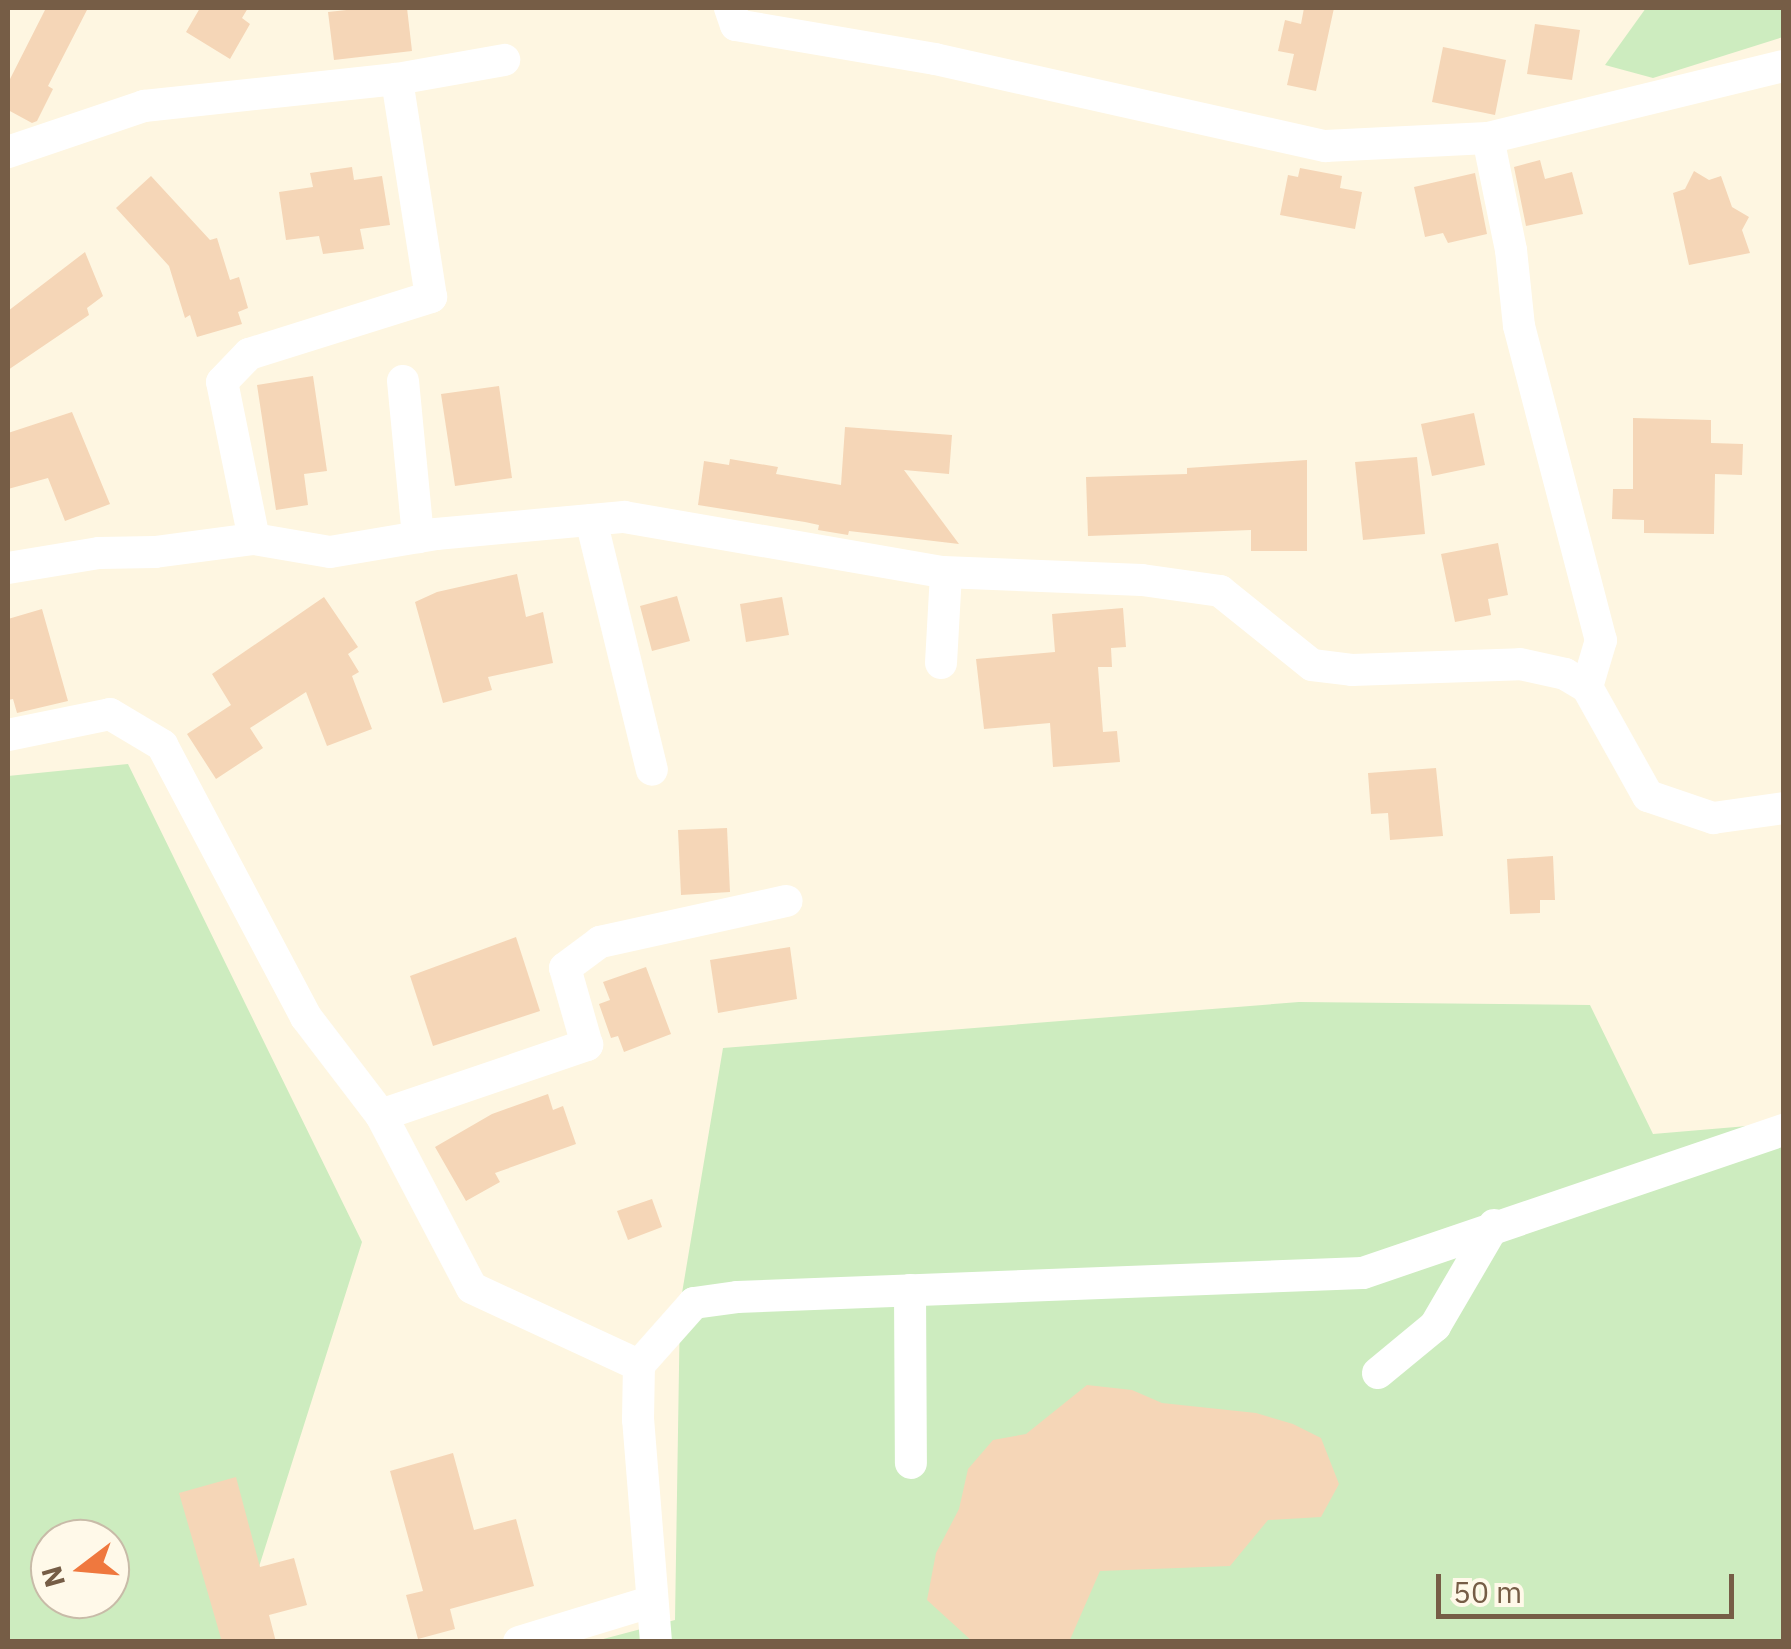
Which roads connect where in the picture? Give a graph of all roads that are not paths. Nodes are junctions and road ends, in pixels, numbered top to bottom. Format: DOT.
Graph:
graph roads {
  1 [pos="730,8"];
  2 [pos="810,23"];
  3 [pos="504,60"];
  4 [pos="1784,66"];
  5 [pos="397,79"];
  6 [pos="1488,138"];
  7 [pos="8,152"];
  8 [pos="404,381"];
  9 [pos="591,520"];
  10 [pos="418,537"];
  11 [pos="254,539"];
  12 [pos="8,568"];
  13 [pos="946,573"];
  14 [pos="942,663"];
  15 [pos="1586,687"];
  16 [pos="8,735"];
  17 [pos="652,770"];
  18 [pos="1784,808"];
  19 [pos="787,902"];
  20 [pos="380,1115"];
  21 [pos="1784,1130"];
  22 [pos="1494,1225"];
  23 [pos="910,1290"];
  24 [pos="639,1365"];
  25 [pos="1378,1373"];
  26 [pos="911,1463"];
  27 [pos="650,1602"];
  28 [pos="518,1642"];
  29 [pos="656,1642"];
  1 -- 2 [label="street"];
  2 -- 6 [label="street"];
  3 -- 5 [label="street"];
  4 -- 6 [label="street"];
  5 -- 7 [label="street"];
  5 -- 11 [label="street"];
  6 -- 15 [label="street"];
  8 -- 10 [label="street"];
  9 -- 10 [label="street"];
  9 -- 13 [label="street"];
  9 -- 17 [label="street"];
  10 -- 11 [label="street"];
  11 -- 12 [label="street"];
  13 -- 14 [label="street"];
  13 -- 15 [label="street"];
  15 -- 18 [label="street"];
  16 -- 20 [label="street"];
  19 -- 20 [label="street"];
  20 -- 24 [label="street"];
  21 -- 22 [label="street"];
  22 -- 23 [label="street"];
  22 -- 25 [label="street"];
  23 -- 24 [label="street"];
  23 -- 26 [label="street"];
  24 -- 27 [label="street"];
  27 -- 28 [label="street"];
  27 -- 29 [label="street"];
}
